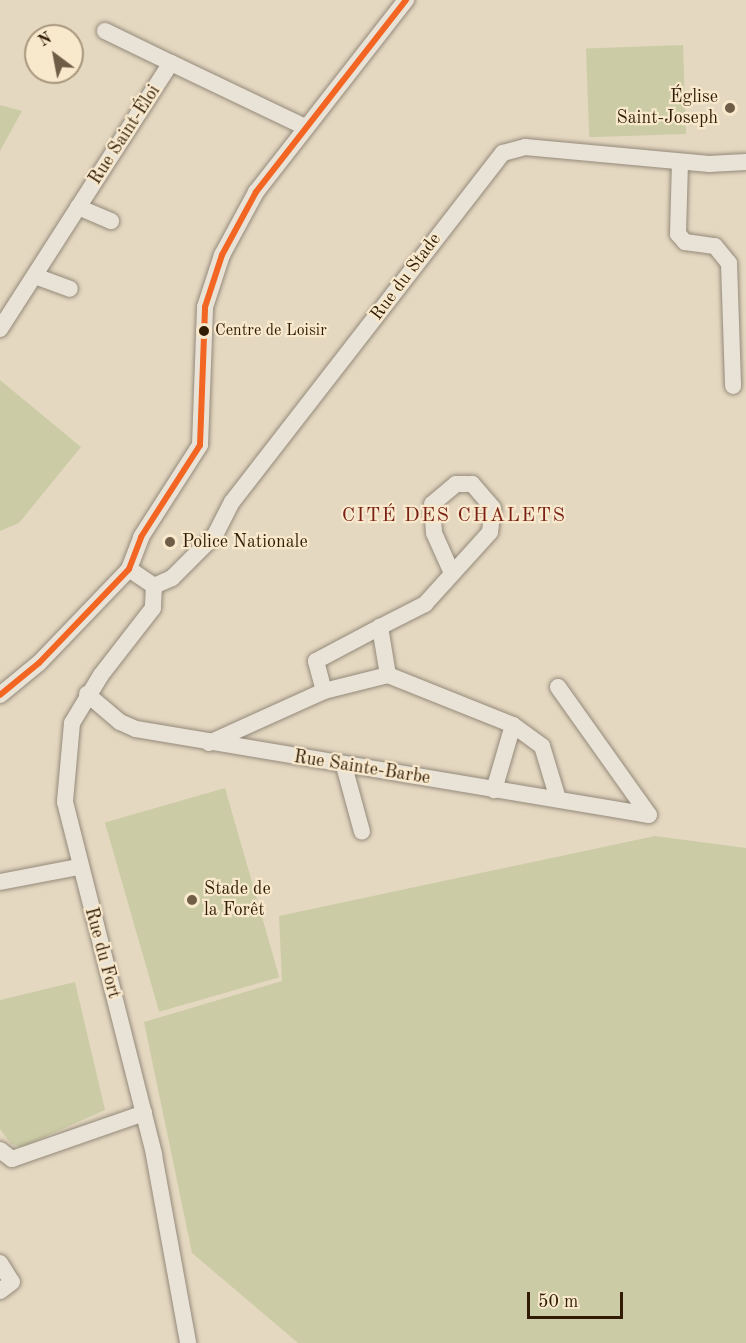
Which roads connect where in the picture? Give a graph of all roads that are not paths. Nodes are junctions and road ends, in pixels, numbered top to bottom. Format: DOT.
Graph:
graph roads {
  1 [pos="406,0"];
  2 [pos="105,31"];
  3 [pos="171,63"];
  4 [pos="305,127"];
  5 [pos="680,162"];
  6 [pos="746,162"];
  7 [pos="78,207"];
  8 [pos="111,221"];
  9 [pos="34,276"];
  10 [pos="70,289"];
  11 [pos="0,330"];
  12 [pos="733,386"];
  13 [pos="129,569"];
  14 [pos="452,571"];
  15 [pos="154,586"];
  16 [pos="380,627"];
  17 [pos="388,675"];
  18 [pos="558,687"];
  19 [pos="324,691"];
  20 [pos="87,694"];
  21 [pos="0,695"];
  22 [pos="513,725"];
  23 [pos="209,743"];
  24 [pos="344,766"];
  25 [pos="494,790"];
  26 [pos="558,799"];
  27 [pos="362,832"];
  28 [pos="78,867"];
  29 [pos="0,882"];
  30 [pos="144,1113"];
  31 [pos="1,1152"];
  32 [pos="0,1263"];
  33 [pos="0,1292"];
  34 [pos="188,1343"];
  1 -- 4 [label="street"];
  2 -- 3 [label="street, Rue Saint-Éloi"];
  3 -- 4 [label="street, Rue Saint-Éloi"];
  3 -- 7 [label="street, Rue Saint-Éloi"];
  4 -- 13 [label="street"];
  5 -- 6 [label="street, Rue du Stade"];
  5 -- 12 [label="street"];
  5 -- 15 [label="street, Rue du Stade"];
  7 -- 8 [label="street, Rue Saint-Éloi"];
  7 -- 9 [label="street, Rue Saint-Éloi"];
  9 -- 10 [label="street"];
  9 -- 11 [label="street, Rue Saint-Éloi"];
  13 -- 15 [label="street"];
  13 -- 21 [label="street"];
  14 -- 14 [label="street"];
  14 -- 16 [label="street"];
  15 -- 20 [label="street, Rue du Fort"];
  16 -- 17 [label="street"];
  16 -- 19 [label="street"];
  17 -- 19 [label="street"];
  17 -- 22 [label="street"];
  18 -- 26 [label="street, Rue Sainte-Barbe"];
  19 -- 23 [label="street"];
  20 -- 23 [label="street, Rue Sainte-Barbe"];
  20 -- 28 [label="street, Rue du Fort"];
  22 -- 25 [label="street"];
  22 -- 26 [label="street"];
  23 -- 24 [label="street, Rue Sainte-Barbe"];
  24 -- 25 [label="street, Rue Sainte-Barbe"];
  24 -- 27 [label="street"];
  25 -- 26 [label="street, Rue Sainte-Barbe"];
  28 -- 29 [label="street"];
  28 -- 30 [label="street, Rue du Fort"];
  30 -- 31 [label="street"];
  30 -- 34 [label="street, Rue du Fort"];
  32 -- 33 [label="street"];
}
